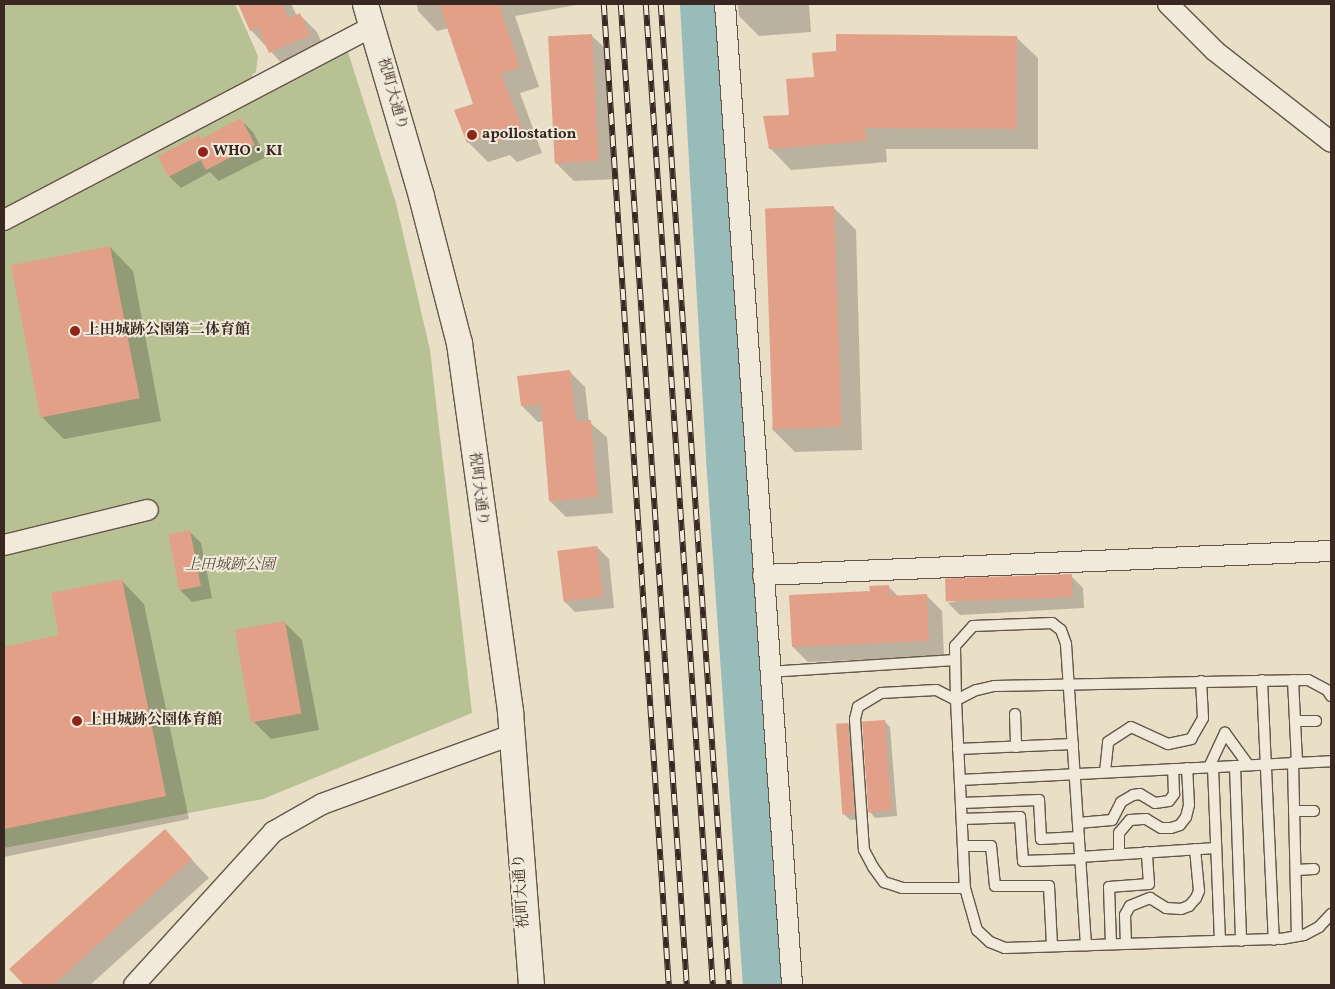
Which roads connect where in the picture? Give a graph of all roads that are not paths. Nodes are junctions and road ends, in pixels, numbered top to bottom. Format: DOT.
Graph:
graph roads {
  1 [pos="725,4"];
  2 [pos="1168,4"];
  3 [pos="369,15"];
  4 [pos="1331,142"];
  5 [pos="4,220"];
  6 [pos="148,510"];
  7 [pos="4,545"];
  8 [pos="1331,551"];
  9 [pos="762,575"];
  10 [pos="955,660"];
  11 [pos="769,672"];
  12 [pos="1262,680"];
  13 [pos="1293,680"];
  14 [pos="1201,682"];
  15 [pos="1069,684"];
  16 [pos="1331,696"];
  17 [pos="956,700"];
  18 [pos="1014,714"];
  19 [pos="1316,721"];
  20 [pos="1295,722"];
  21 [pos="512,735"];
  22 [pos="1073,744"];
  23 [pos="1016,747"];
  24 [pos="958,750"];
  25 [pos="1331,761"];
  26 [pos="1295,763"];
  27 [pos="1266,764"];
  28 [pos="1248,765"];
  29 [pos="1235,766"];
  30 [pos="1211,767"];
  31 [pos="1187,768"];
  32 [pos="1173,769"];
  33 [pos="1105,772"];
  34 [pos="1075,774"];
  35 [pos="960,780"];
  36 [pos="961,803"];
  37 [pos="1294,811"];
  38 [pos="1314,811"];
  39 [pos="962,819"];
  40 [pos="1078,823"];
  41 [pos="1079,838"];
  42 [pos="963,846"];
  43 [pos="1216,848"];
  44 [pos="1195,849"];
  45 [pos="1147,852"];
  46 [pos="1119,854"];
  47 [pos="1080,858"];
  48 [pos="1314,869"];
  49 [pos="1296,870"];
  50 [pos="964,888"];
  51 [pos="1331,914"];
  52 [pos="1297,936"];
  53 [pos="1274,940"];
  54 [pos="1241,941"];
  55 [pos="1220,942"];
  56 [pos="1111,944"];
  57 [pos="1126,944"];
  58 [pos="1086,945"];
  59 [pos="1052,946"];
  60 [pos="134,985"];
  61 [pos="531,985"];
  62 [pos="792,985"];
  1 -- 9 [label="street"];
  2 -- 4 [label="street"];
  3 -- 5 [label="street"];
  3 -- 21 [label="street, 祝町大通り"];
  6 -- 7 [label="street"];
  8 -- 9 [label="street"];
  9 -- 11 [label="street"];
  10 -- 11 [label="lane"];
  10 -- 15 [label="lane"];
  10 -- 17 [label="lane"];
  11 -- 62 [label="street"];
  12 -- 13 [label="lane"];
  12 -- 14 [label="lane"];
  12 -- 27 [label="lane"];
  13 -- 16 [label="lane"];
  13 -- 20 [label="lane"];
  14 -- 15 [label="lane"];
  14 -- 33 [label="lane"];
  15 -- 17 [label="lane"];
  15 -- 22 [label="lane"];
  17 -- 24 [label="lane"];
  17 -- 50 [label="lane"];
  18 -- 23 [label="lane"];
  19 -- 20 [label="lane"];
  20 -- 26 [label="lane"];
  21 -- 60 [label="street"];
  21 -- 61 [label="street, 祝町大通り"];
  22 -- 23 [label="lane"];
  22 -- 34 [label="lane"];
  23 -- 24 [label="lane"];
  24 -- 35 [label="lane"];
  25 -- 26 [label="lane"];
  26 -- 27 [label="lane"];
  26 -- 37 [label="lane"];
  27 -- 28 [label="lane"];
  27 -- 53 [label="lane"];
  28 -- 29 [label="lane"];
  28 -- 30 [label="lane"];
  29 -- 30 [label="lane"];
  29 -- 54 [label="lane"];
  30 -- 31 [label="lane"];
  30 -- 43 [label="lane"];
  31 -- 32 [label="lane"];
  31 -- 46 [label="lane"];
  32 -- 33 [label="lane"];
  32 -- 40 [label="lane"];
  33 -- 34 [label="lane"];
  34 -- 35 [label="lane"];
  34 -- 40 [label="lane"];
  35 -- 36 [label="lane"];
  36 -- 39 [label="lane"];
  36 -- 41 [label="lane"];
  37 -- 38 [label="lane"];
  37 -- 49 [label="lane"];
  39 -- 42 [label="lane"];
  39 -- 47 [label="lane"];
  40 -- 41 [label="lane"];
  41 -- 47 [label="lane"];
  42 -- 50 [label="lane"];
  42 -- 59 [label="lane"];
  43 -- 44 [label="lane"];
  43 -- 55 [label="lane"];
  44 -- 45 [label="lane"];
  44 -- 57 [label="lane"];
  45 -- 46 [label="lane"];
  45 -- 56 [label="lane"];
  46 -- 47 [label="lane"];
  47 -- 58 [label="lane"];
  48 -- 49 [label="lane"];
  49 -- 52 [label="lane"];
  50 -- 59 [label="lane"];
  51 -- 52 [label="lane"];
  52 -- 53 [label="lane"];
  53 -- 54 [label="lane"];
  54 -- 55 [label="lane"];
  55 -- 57 [label="lane"];
  56 -- 57 [label="lane"];
  56 -- 58 [label="lane"];
  58 -- 59 [label="lane"];
}
